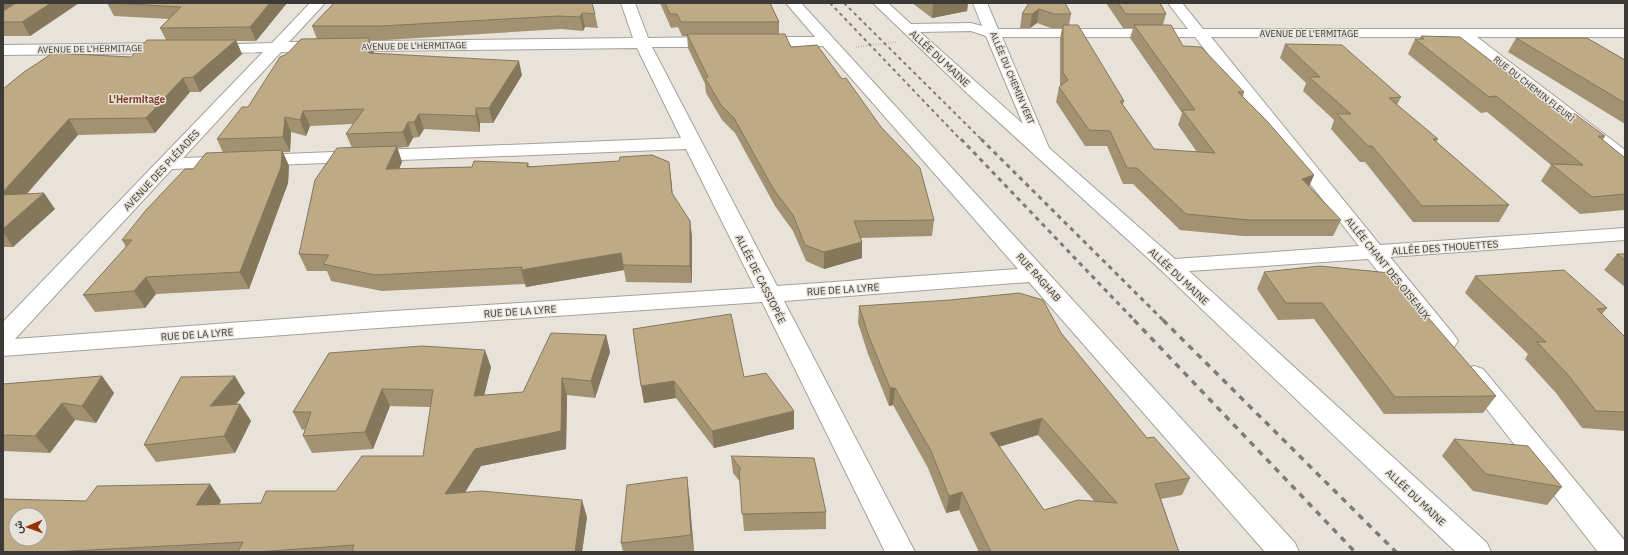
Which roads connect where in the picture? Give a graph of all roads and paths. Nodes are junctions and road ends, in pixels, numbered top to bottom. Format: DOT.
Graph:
graph roads {
  1 [pos="318,3"];
  2 [pos="628,3"];
  3 [pos="792,3"];
  4 [pos="880,3"];
  5 [pos="980,3"];
  6 [pos="1175,3"];
  7 [pos="992,33"];
  8 [pos="1462,33"];
  9 [pos="1625,33"];
  10 [pos="1200,34"];
  11 [pos="909,37"];
  12 [pos="826,41"];
  13 [pos="730,42"];
  14 [pos="746,42"];
  15 [pos="642,43"];
  16 [pos="180,48"];
  17 [pos="196,48"];
  18 [pos="276,48"];
  19 [pos="856,48"];
  20 [pos="57,49"];
  21 [pos="3,50"];
  22 [pos="39,63"];
  23 [pos="693,143"];
  24 [pos="1044,154"];
  25 [pos="1625,159"];
  26 [pos="166,164"];
  27 [pos="1625,234"];
  28 [pos="1375,252"];
  29 [pos="1170,266"];
  30 [pos="1036,274"];
  31 [pos="769,294"];
  32 [pos="3,337"];
  33 [pos="3,348"];
  34 [pos="900,552"];
  35 [pos="1284,552"];
  36 [pos="1476,552"];
  37 [pos="1616,552"];
  1 -- 18 [label="street, AVENUE DES PLÉIADES"];
  2 -- 15 [label="street, ALLÉE DE CASSIOPÉE"];
  3 -- 12 [label="street, RUE RAGHAB"];
  4 -- 11 [label="street, ALLÉE DU MAINE"];
  5 -- 7 [label="street, ALLÉE DU CHEMIN VERT"];
  6 -- 10 [label="street, ALLÉE CHANT DES OISEAUX"];
  7 -- 10 [label="street, AVENUE DE L'ERMITAGE"];
  7 -- 11 [label="street, AVENUE DE L'ERMITAGE"];
  7 -- 11 [label="street, AVENUE DE L'ERMITAGE"];
  7 -- 24 [label="street, ALLÉE DU CHEMIN VERT"];
  8 -- 9 [label="street, AVENUE DE L'ERMITAGE"];
  8 -- 10 [label="street, AVENUE DE L'ERMITAGE"];
  8 -- 25 [label="street, RUE DU CHEMIN FLEURI"];
  10 -- 28 [label="street, ALLÉE CHANT DES OISEAUX"];
  11 -- 19 [label="path, bridge"];
  11 -- 24 [label="street, ALLÉE DU MAINE"];
  12 -- 14 [label="street"];
  12 -- 30 [label="street, RUE RAGHAB"];
  13 -- 15 [label="street, AVENUE DE L'HERMITAGE"];
  15 -- 18 [label="street, AVENUE DE L'HERMITAGE"];
  15 -- 23 [label="street, ALLÉE DE CASSIOPÉE"];
  16 -- 20 [label="street, AVENUE DE L'HERMITAGE"];
  17 -- 18 [label="street, AVENUE DE L'HERMITAGE"];
  18 -- 26 [label="street, AVENUE DES PLÉIADES"];
  20 -- 21 [label="street, AVENUE DE L'HERMITAGE"];
  20 -- 22 [label="street"];
  23 -- 26 [label="street"];
  23 -- 31 [label="street, ALLÉE DE CASSIOPÉE"];
  24 -- 29 [label="street, ALLÉE DU MAINE"];
  26 -- 32 [label="street, AVENUE DES PLÉIADES"];
  27 -- 28 [label="street, ALLÉE DES THOUETTES"];
  28 -- 29 [label="street, ALLÉE DES THOUETTES"];
  28 -- 37 [label="street, ALLÉE CHANT DES OISEAUX"];
  29 -- 36 [label="street, ALLÉE DU MAINE"];
  30 -- 31 [label="street, RUE DE LA LYRE"];
  30 -- 35 [label="street, RUE RAGHAB"];
  31 -- 33 [label="street, RUE DE LA LYRE"];
  31 -- 34 [label="street, ALLÉE DE CASSIOPÉE"];
}
